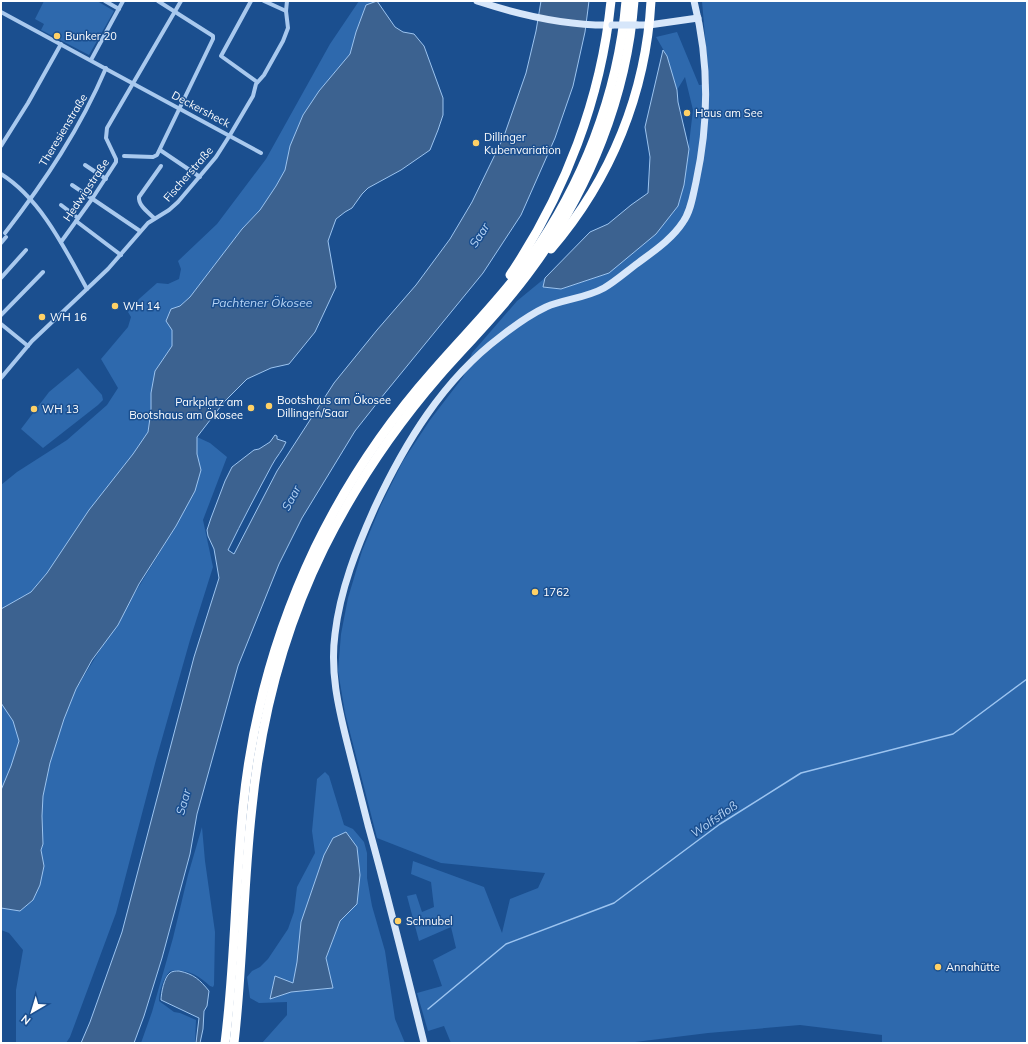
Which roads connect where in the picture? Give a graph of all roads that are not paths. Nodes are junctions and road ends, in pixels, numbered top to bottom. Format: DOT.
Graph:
graph roads {
  1 [pos="105,1"];
  2 [pos="123,1"];
  3 [pos="158,1"];
  4 [pos="181,1"];
  5 [pos="251,1"];
  6 [pos="264,1"];
  7 [pos="287,1"];
  8 [pos="477,1"];
  9 [pos="610,1"];
  10 [pos="626,1"];
  11 [pos="634,1"];
  12 [pos="651,1"];
  13 [pos="694,1"];
  14 [pos="119,9"];
  15 [pos="175,11"];
  16 [pos="286,11"];
  17 [pos="1,12"];
  18 [pos="698,18"];
  19 [pos="608,25"];
  20 [pos="650,25"];
  21 [pos="61,44"];
  22 [pos="90,60"];
  23 [pos="106,68"];
  24 [pos="257,82"];
  25 [pos="133,83"];
  26 [pos="180,108"];
  27 [pos="230,135"];
  28 [pos="1,146"];
  29 [pos="160,150"];
  30 [pos="261,153"];
  31 [pos="124,156"];
  32 [pos="85,165"];
  33 [pos="161,166"];
  34 [pos="1,174"];
  35 [pos="200,177"];
  36 [pos="106,179"];
  37 [pos="72,184"];
  38 [pos="31,199"];
  39 [pos="92,199"];
  40 [pos="61,205"];
  41 [pos="154,218"];
  42 [pos="77,220"];
  43 [pos="140,231"];
  44 [pos="61,242"];
  45 [pos="1,243"];
  46 [pos="26,250"];
  47 [pos="121,255"];
  48 [pos="43,272"];
  49 [pos="1,278"];
  50 [pos="88,289"];
  51 [pos="510,296"];
  52 [pos="495,302"];
  53 [pos="1,315"];
  54 [pos="1,324"];
  55 [pos="28,346"];
  56 [pos="1,378"];
  57 [pos="255,752"];
  58 [pos="251,775"];
  59 [pos="225,1043"];
  60 [pos="234,1043"];
  61 [pos="424,1043"];
  1 -- 14 [label="street"];
  2 -- 14 [label="street"];
  3 -- 15 [label="street"];
  4 -- 15 [label="street"];
  5 -- 24 [label="street"];
  6 -- 16 [label="street"];
  7 -- 16 [label="street, Fischerstraße"];
  8 -- 19 [label="main road"];
  9 -- 19 [label="highway"];
  10 -- 52 [label="highway"];
  11 -- 51 [label="highway"];
  12 -- 20 [label="highway"];
  13 -- 18 [label="main road"];
  14 -- 22 [label="street"];
  15 -- 25 [label="street"];
  15 -- 26 [label="street"];
  16 -- 24 [label="street, Fischerstraße"];
  17 -- 21 [label="street, Deckersheck"];
  18 -- 20 [label="main road"];
  18 -- 61 [label="main road"];
  19 -- 20 [label="main road, bridge"];
  19 -- 52 [label="highway"];
  20 -- 51 [label="highway"];
  21 -- 22 [label="street, Deckersheck"];
  21 -- 28 [label="street"];
  22 -- 23 [label="street, Deckersheck"];
  23 -- 25 [label="street, Deckersheck"];
  23 -- 38 [label="street, Theresienstraße"];
  24 -- 27 [label="street, Fischerstraße"];
  25 -- 26 [label="street, Deckersheck"];
  25 -- 36 [label="street, Hedwigstraße"];
  26 -- 27 [label="street, Deckersheck"];
  26 -- 29 [label="street"];
  27 -- 30 [label="street, Deckersheck"];
  27 -- 35 [label="street, Fischerstraße"];
  29 -- 31 [label="street"];
  29 -- 35 [label="street"];
  32 -- 36 [label="street"];
  33 -- 41 [label="street"];
  34 -- 38 [label="street"];
  35 -- 41 [label="street, Fischerstraße"];
  36 -- 39 [label="street, Hedwigstraße"];
  37 -- 39 [label="street"];
  38 -- 44 [label="street"];
  38 -- 45 [label="street, Theresienstraße"];
  39 -- 42 [label="street, Hedwigstraße"];
  39 -- 43 [label="street"];
  40 -- 42 [label="street"];
  41 -- 43 [label="street, Fischerstraße"];
  42 -- 44 [label="street, Hedwigstraße"];
  42 -- 47 [label="street"];
  43 -- 47 [label="street, Fischerstraße"];
  44 -- 50 [label="street"];
  46 -- 49 [label="street"];
  47 -- 50 [label="street, Fischerstraße"];
  48 -- 53 [label="street"];
  50 -- 55 [label="street, Fischerstraße"];
  51 -- 57 [label="highway"];
  52 -- 57 [label="highway"];
  54 -- 55 [label="street"];
  55 -- 56 [label="street, Fischerstraße"];
  57 -- 58 [label="highway"];
  58 -- 59 [label="highway"];
  58 -- 60 [label="highway"];
}
